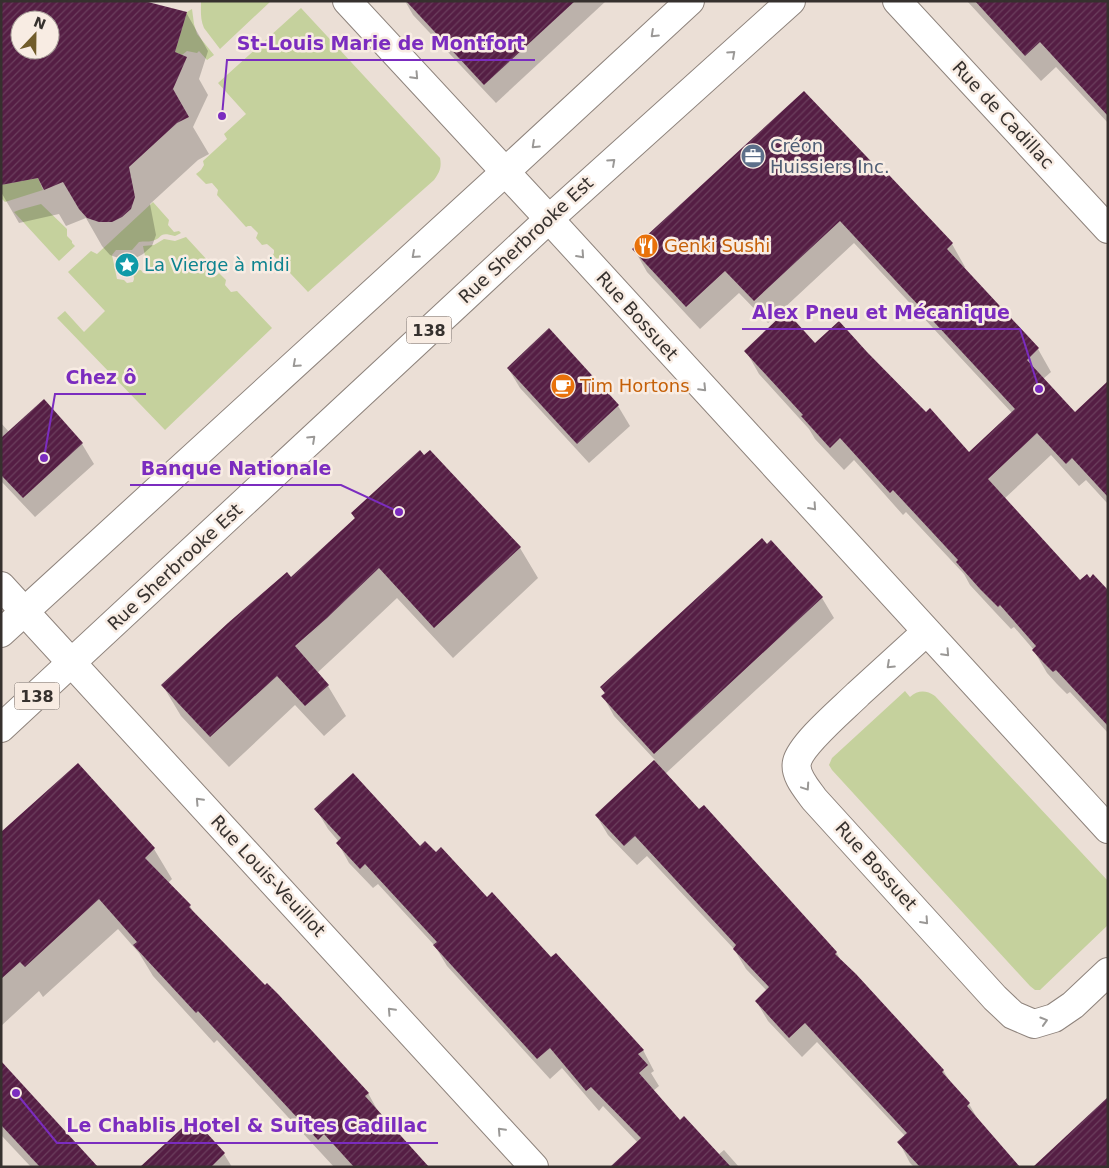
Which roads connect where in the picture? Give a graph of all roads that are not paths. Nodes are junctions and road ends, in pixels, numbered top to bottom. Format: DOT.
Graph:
graph roads {
  1 [pos="347,1"];
  2 [pos="690,1"];
  3 [pos="791,1"];
  4 [pos="897,1"];
  5 [pos="505,172"];
  6 [pos="548,219"];
  7 [pos="1108,229"];
  8 [pos="1,586"];
  9 [pos="25,612"];
  10 [pos="926,632"];
  11 [pos="1,633"];
  12 [pos="72,663"];
  13 [pos="1,728"];
  14 [pos="1108,829"];
  15 [pos="1108,972"];
  16 [pos="534,1167"];
  1 -- 5 [label="street, Rue Bossuet, one-way"];
  2 -- 5 [label="street, one-way"];
  6 -- 3 [label="street, Rue Sherbrooke Est / 138, one-way"];
  4 -- 7 [label="street, Rue de Cadillac"];
  5 -- 6 [label="street, Rue Bossuet"];
  5 -- 9 [label="street, one-way"];
  6 -- 10 [label="street, Rue Bossuet, one-way"];
  12 -- 6 [label="street, Rue Sherbrooke Est / 138, one-way"];
  8 -- 9 [label="street, Rue Louis-Veuillot"];
  9 -- 11 [label="street"];
  9 -- 12 [label="street, Rue Louis-Veuillot"];
  10 -- 14 [label="street, Rue Bossuet, one-way"];
  10 -- 15 [label="street, Rue Bossuet, one-way"];
  12 -- 13 [label="street, Rue Sherbrooke Est / 138"];
  16 -- 12 [label="street, Rue Louis-Veuillot, one-way"];
}
